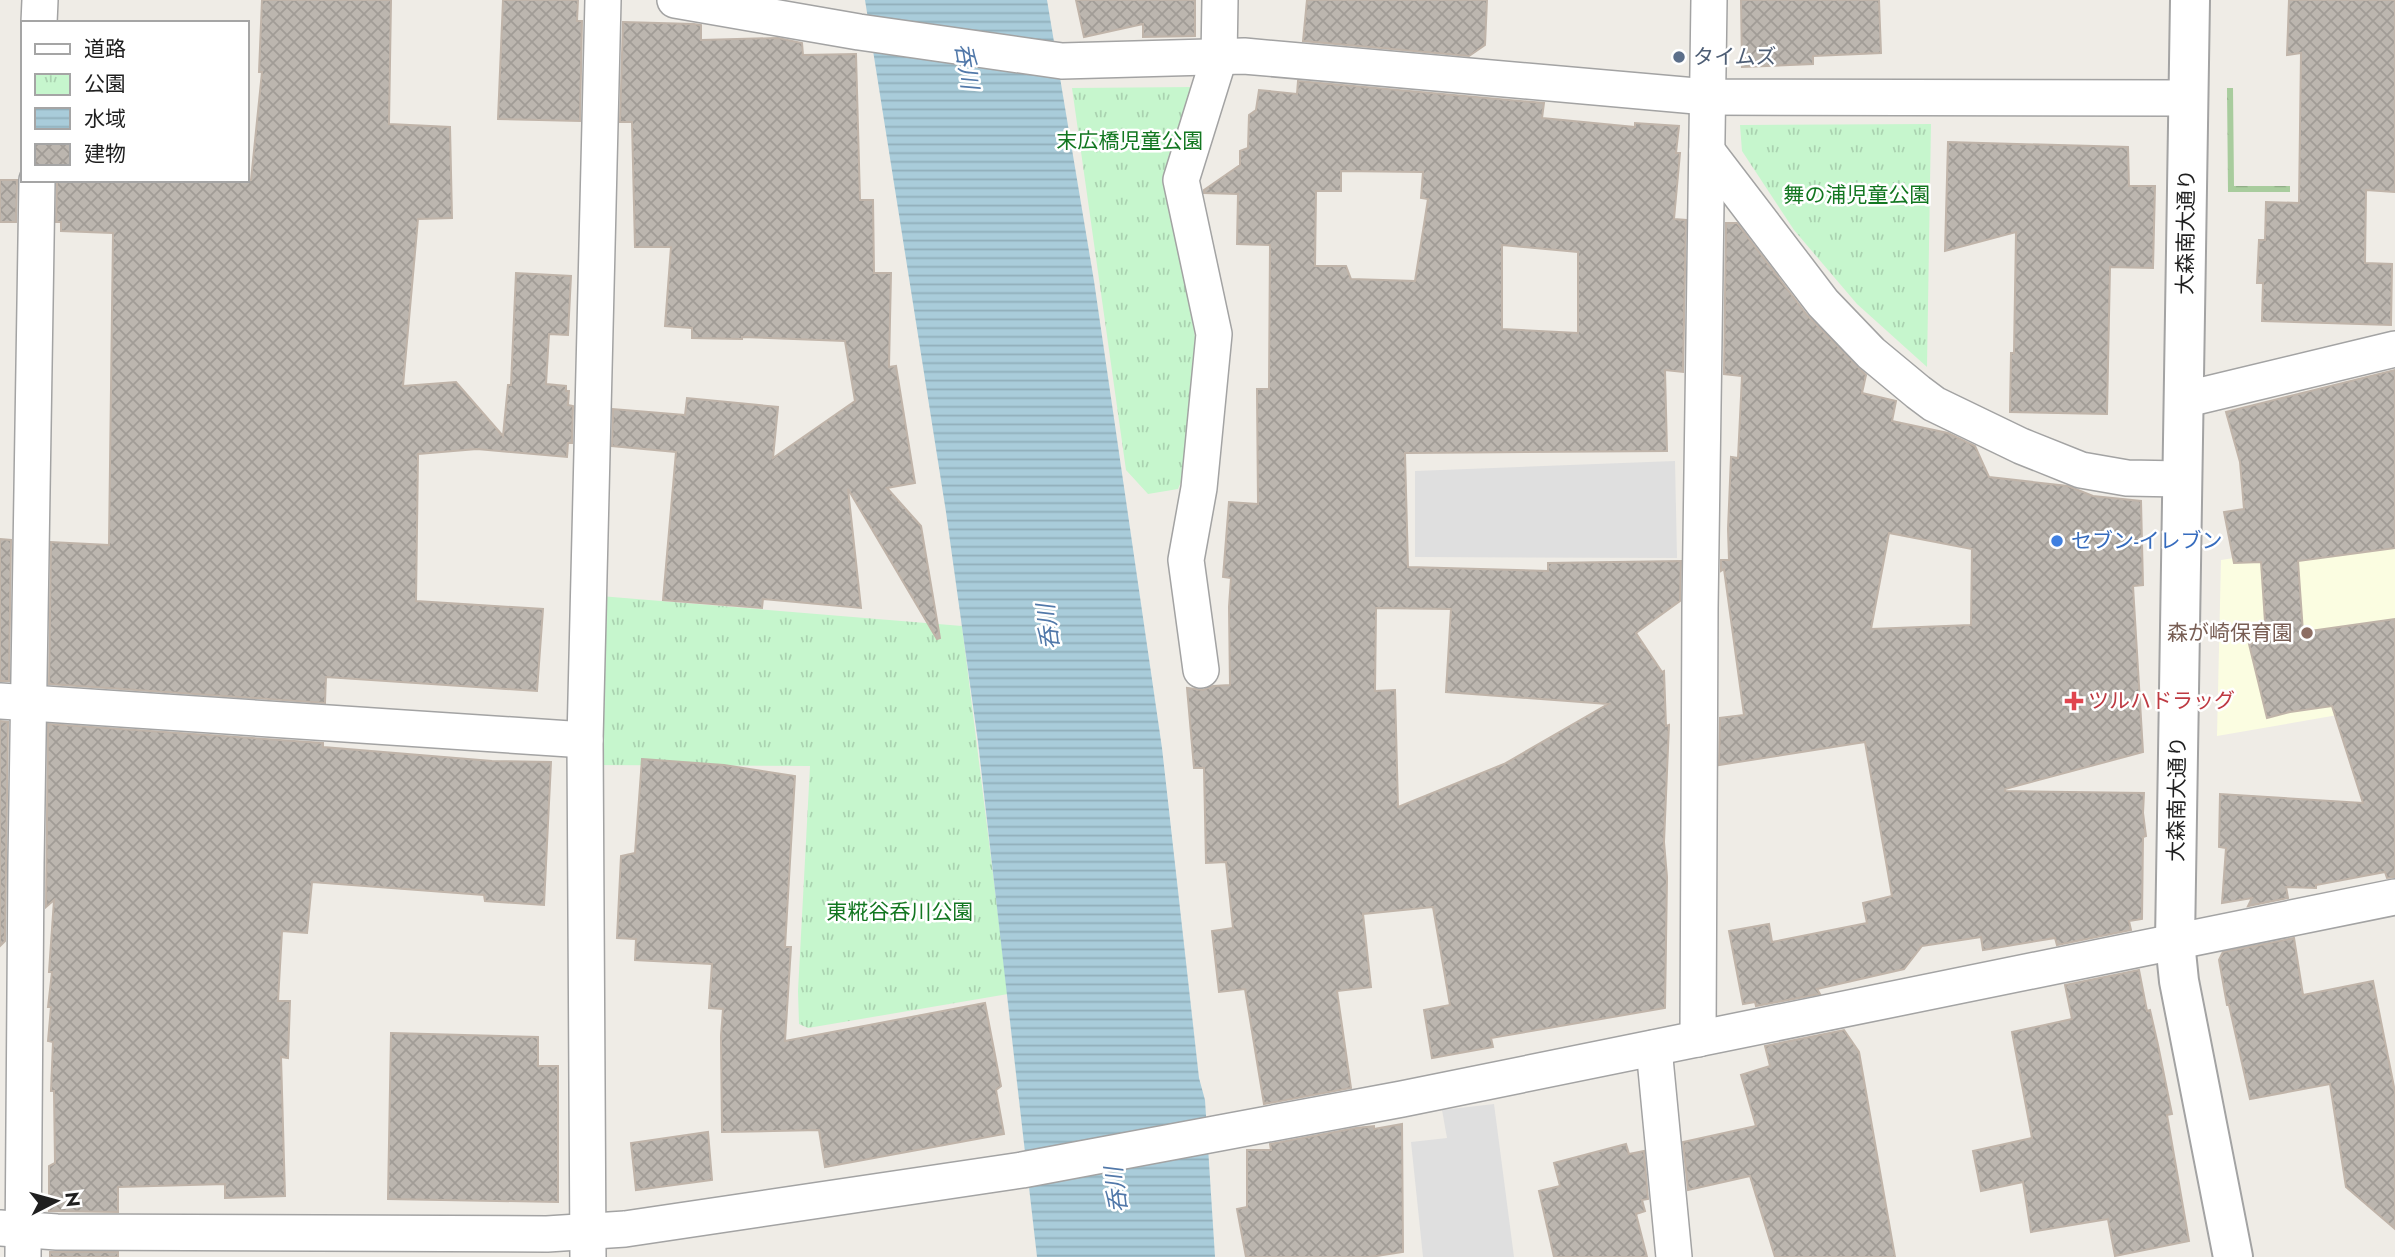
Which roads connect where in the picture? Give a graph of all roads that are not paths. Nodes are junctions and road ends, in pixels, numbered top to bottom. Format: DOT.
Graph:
graph roads {
  1 [pos="40,0"];
  2 [pos="603,0"];
  3 [pos="675,0"];
  4 [pos="1220,0"];
  5 [pos="1709,0"];
  6 [pos="2190,0"];
  7 [pos="39,21"];
  8 [pos="1219,58"];
  9 [pos="1707,97"];
  10 [pos="2188,98"];
  11 [pos="1707,151"];
  12 [pos="37,182"];
  13 [pos="2395,349"];
  14 [pos="2183,400"];
  15 [pos="2181,479"];
  16 [pos="1201,670"];
  17 [pos="14,702"];
  18 [pos="585,740"];
  19 [pos="2395,897"];
  20 [pos="2175,942"];
  21 [pos="1698,1039"];
  22 [pos="1654,1048"];
  23 [pos="15,1239"];
  24 [pos="588,1244"];
  25 [pos="1674,1257"];
  26 [pos="2233,1257"];
  1 -- 7 [label="street"];
  2 -- 18 [label="street"];
  3 -- 8 [label="street"];
  4 -- 8 [label="street"];
  5 -- 9 [label="street"];
  6 -- 10 [label="street, 大森南大通り"];
  8 -- 9 [label="street"];
  8 -- 16 [label="street"];
  9 -- 10 [label="street"];
  9 -- 11 [label="street"];
  10 -- 14 [label="street, 大森南大通り"];
  11 -- 15 [label="street"];
  11 -- 21 [label="street"];
  12 -- 17 [label="street"];
  13 -- 14 [label="street"];
  14 -- 15 [label="street, 大森南大通り"];
  15 -- 20 [label="street, 大森南大通り"];
  17 -- 18 [label="street"];
  17 -- 23 [label="street"];
  18 -- 24 [label="street"];
  19 -- 20 [label="street"];
  20 -- 21 [label="street"];
  20 -- 26 [label="street, 大森南大通り"];
  21 -- 22 [label="street"];
  22 -- 24 [label="street"];
  22 -- 25 [label="street"];
  23 -- 24 [label="street"];
}
